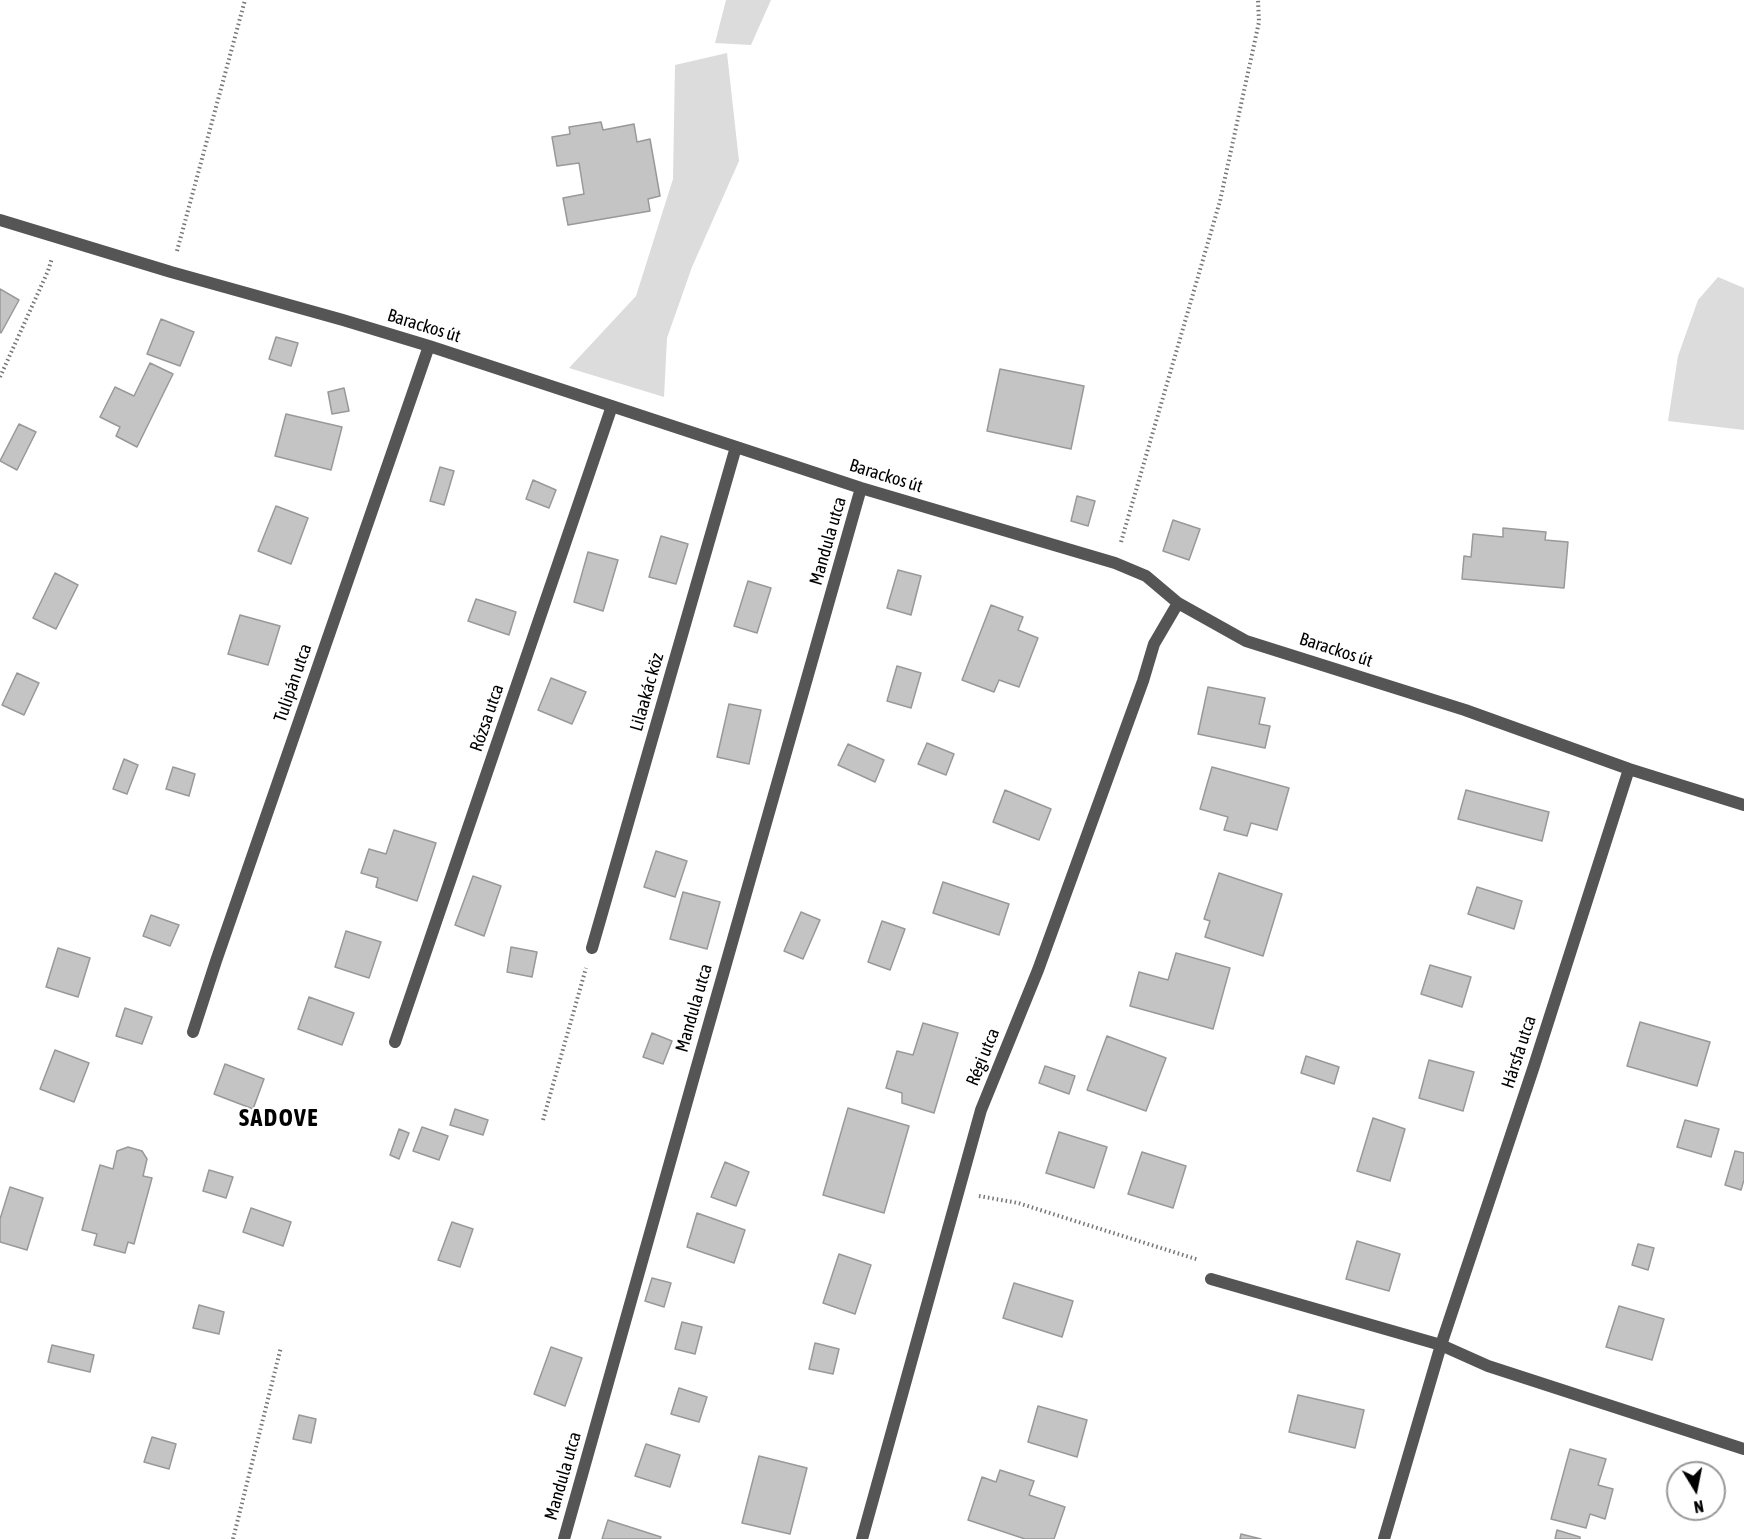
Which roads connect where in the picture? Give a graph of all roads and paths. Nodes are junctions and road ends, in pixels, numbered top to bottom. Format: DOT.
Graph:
graph roads {
  1 [pos="245,0"];
  2 [pos="1258,0"];
  3 [pos="0,220"];
  4 [pos="58,237"];
  5 [pos="171,272"];
  6 [pos="429,346"];
  7 [pos="0,377"];
  8 [pos="612,406"];
  9 [pos="736,447"];
  10 [pos="861,488"];
  11 [pos="1115,563"];
  12 [pos="1178,603"];
  13 [pos="1629,769"];
  14 [pos="1744,805"];
  15 [pos="592,948"];
  16 [pos="193,1032"];
  17 [pos="395,1042"];
  18 [pos="543,1120"];
  19 [pos="958,1193"];
  20 [pos="1211,1279"];
  21 [pos="1441,1345"];
  22 [pos="281,1347"];
  23 [pos="1744,1449"];
  24 [pos="233,1539"];
  25 [pos="564,1539"];
  26 [pos="862,1539"];
  27 [pos="1384,1539"];
  1 -- 5 [label="path"];
  2 -- 11 [label="path"];
  3 -- 4 [label="street, Barackos út"];
  4 -- 5 [label="street, Barackos út"];
  4 -- 7 [label="path"];
  5 -- 6 [label="street, Barackos út"];
  6 -- 8 [label="street, Barackos út"];
  6 -- 16 [label="street, Tulipán utca"];
  8 -- 9 [label="street, Barackos út"];
  8 -- 17 [label="street, Rózsa utca"];
  9 -- 10 [label="street, Barackos út"];
  9 -- 15 [label="street, Lilaakác köz"];
  10 -- 11 [label="street, Barackos út"];
  10 -- 25 [label="street, Mandula utca"];
  11 -- 12 [label="street, Barackos út"];
  12 -- 13 [label="street, Barackos út"];
  12 -- 19 [label="street, Régi utca"];
  13 -- 14 [label="street, Barackos út"];
  13 -- 21 [label="street, Hársfa utca"];
  15 -- 18 [label="path"];
  19 -- 20 [label="path"];
  19 -- 26 [label="street, Régi utca"];
  20 -- 21 [label="street"];
  21 -- 23 [label="street"];
  21 -- 27 [label="street, Hársfa utca"];
  22 -- 24 [label="path"];
}
